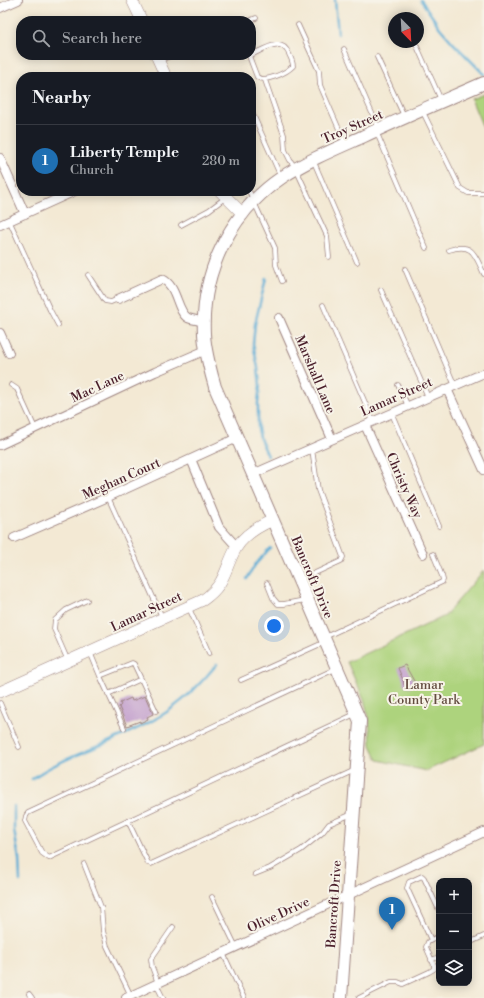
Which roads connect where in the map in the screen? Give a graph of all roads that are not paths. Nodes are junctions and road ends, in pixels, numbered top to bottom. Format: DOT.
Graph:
graph roads {
  1 [pos="132,0"];
  2 [pos="14,1"];
  3 [pos="0,8"];
  4 [pos="140,16"];
  5 [pos="298,25"];
  6 [pos="418,48"];
  7 [pos="344,49"];
  8 [pos="256,52"];
  9 [pos="377,57"];
  10 [pos="158,60"];
  11 [pos="250,60"];
  12 [pos="164,72"];
  13 [pos="255,72"];
  14 [pos="256,75"];
  15 [pos="265,80"];
  16 [pos="484,83"];
  17 [pos="442,102"];
  18 [pos="422,110"];
  19 [pos="405,118"];
  20 [pos="256,121"];
  21 [pos="378,130"];
  22 [pos="346,144"];
  23 [pos="0,158"];
  24 [pos="313,159"];
  25 [pos="296,169"];
  26 [pos="282,178"];
  27 [pos="484,193"];
  28 [pos="16,194"];
  29 [pos="256,194"];
  30 [pos="17,196"];
  31 [pos="64,196"];
  32 [pos="221,196"];
  33 [pos="225,196"];
  34 [pos="252,196"];
  35 [pos="25,214"];
  36 [pos="243,214"];
  37 [pos="9,220"];
  38 [pos="0,224"];
  39 [pos="181,225"];
  40 [pos="426,248"];
  41 [pos="449,250"];
  42 [pos="329,257"];
  43 [pos="357,262"];
  44 [pos="405,270"];
  45 [pos="484,274"];
  46 [pos="88,275"];
  47 [pos="282,282"];
  48 [pos="381,290"];
  49 [pos="118,299"];
  50 [pos="323,305"];
  51 [pos="279,318"];
  52 [pos="204,322"];
  53 [pos="58,325"];
  54 [pos="0,333"];
  55 [pos="206,350"];
  56 [pos="9,353"];
  57 [pos="484,373"];
  58 [pos="11,385"];
  59 [pos="398,385"];
  60 [pos="455,386"];
  61 [pos="447,389"];
  62 [pos="428,397"];
  63 [pos="408,406"];
  64 [pos="392,414"];
  65 [pos="369,423"];
  66 [pos="35,428"];
  67 [pos="237,438"];
  68 [pos="332,440"];
  69 [pos="0,445"];
  70 [pos="312,448"];
  71 [pos="191,460"];
  72 [pos="484,470"];
  73 [pos="253,474"];
  74 [pos="108,497"];
  75 [pos="273,520"];
  76 [pos="439,526"];
  77 [pos="14,538"];
  78 [pos="237,547"];
  79 [pos="423,554"];
  80 [pos="433,554"];
  81 [pos="299,580"];
  82 [pos="268,583"];
  83 [pos="308,599"];
  84 [pos="87,600"];
  85 [pos="188,606"];
  86 [pos="163,619"];
  87 [pos="324,640"];
  88 [pos="90,652"];
  89 [pos="209,653"];
  90 [pos="68,661"];
  91 [pos="337,668"];
  92 [pos="100,676"];
  93 [pos="141,679"];
  94 [pos="241,680"];
  95 [pos="0,692"];
  96 [pos="108,694"];
  97 [pos="0,703"];
  98 [pos="156,711"];
  99 [pos="357,713"];
  100 [pos="124,728"];
  101 [pos="19,747"];
  102 [pos="357,769"];
  103 [pos="354,813"];
  104 [pos="128,821"];
  105 [pos="484,834"];
  106 [pos="84,864"];
  107 [pos="255,874"];
  108 [pos="348,896"];
  109 [pos="212,897"];
  110 [pos="436,904"];
  111 [pos="173,927"];
  112 [pos="484,936"];
  113 [pos="436,938"];
  114 [pos="431,940"];
  115 [pos="472,942"];
  116 [pos="236,947"];
  117 [pos="223,953"];
  118 [pos="436,958"];
  119 [pos="431,960"];
  120 [pos="157,983"];
  121 [pos="132,996"];
  122 [pos="162,998"];
  123 [pos="244,998"];
  124 [pos="341,998"];
  125 [pos="359,998"];
  1 -- 4 [label="street"];
  2 -- 3 [label="street"];
  5 -- 22 [label="lane"];
  6 -- 17 [label="lane"];
  7 -- 21 [label="lane"];
  8 -- 15 [label="lane"];
  9 -- 19 [label="lane"];
  10 -- 12 [label="street"];
  11 -- 13 [label="lane"];
  14 -- 15 [label="lane"];
  15 -- 25 [label="lane"];
  16 -- 17 [label="main road, Troy Street"];
  17 -- 18 [label="main road, Troy Street"];
  18 -- 19 [label="main road, Troy Street"];
  18 -- 27 [label="lane"];
  19 -- 21 [label="main road, Troy Street"];
  20 -- 26 [label="lane"];
  21 -- 22 [label="main road, Troy Street"];
  21 -- 40 [label="lane"];
  22 -- 24 [label="main road, Troy Street"];
  23 -- 28 [label="street"];
  24 -- 25 [label="main road, Troy Street"];
  24 -- 43 [label="lane"];
  25 -- 26 [label="main road, Troy Street"];
  25 -- 42 [label="lane"];
  26 -- 29 [label="main road, Troy Street"];
  30 -- 35 [label="street"];
  31 -- 35 [label="street"];
  32 -- 39 [label="lane"];
  33 -- 36 [label="street"];
  34 -- 36 [label="main road, Troy Street"];
  34 -- 47 [label="lane"];
  35 -- 37 [label="street"];
  36 -- 52 [label="main road, Bancroft Drive"];
  37 -- 38 [label="street"];
  37 -- 53 [label="lane"];
  41 -- 45 [label="lane"];
  44 -- 60 [label="lane"];
  46 -- 49 [label="lane"];
  48 -- 62 [label="lane"];
  49 -- 52 [label="street"];
  50 -- 65 [label="lane"];
  51 -- 68 [label="street, Marshall Lane"];
  52 -- 55 [label="main road, Bancroft Drive"];
  54 -- 56 [label="street"];
  55 -- 66 [label="street, Mac Lane"];
  55 -- 67 [label="main road, Bancroft Drive"];
  57 -- 60 [label="street, Lamar Street"];
  58 -- 66 [label="lane"];
  59 -- 63 [label="lane"];
  60 -- 61 [label="street, Lamar Street"];
  61 -- 62 [label="street, Lamar Street"];
  61 -- 72 [label="street"];
  62 -- 63 [label="street, Lamar Street"];
  63 -- 64 [label="street, Lamar Street"];
  64 -- 65 [label="street, Lamar Street"];
  64 -- 76 [label="lane"];
  65 -- 68 [label="street, Lamar Street"];
  65 -- 79 [label="street, Christy Way"];
  66 -- 69 [label="street, Mac Lane"];
  67 -- 71 [label="street, Meghan Court"];
  67 -- 73 [label="main road, Bancroft Drive"];
  68 -- 70 [label="street, Lamar Street"];
  70 -- 73 [label="street, Lamar Street"];
  70 -- 81 [label="lane"];
  71 -- 74 [label="street, Meghan Court"];
  71 -- 78 [label="street"];
  73 -- 75 [label="main road, Bancroft Drive"];
  74 -- 77 [label="street, Meghan Court"];
  74 -- 86 [label="lane"];
  75 -- 78 [label="street, Lamar Street"];
  75 -- 81 [label="main road, Bancroft Drive"];
  78 -- 85 [label="street, Lamar Street"];
  80 -- 87 [label="lane"];
  81 -- 83 [label="main road, Bancroft Drive"];
  82 -- 83 [label="lane"];
  83 -- 87 [label="main road, Bancroft Drive"];
  84 -- 90 [label="lane"];
  85 -- 86 [label="street, Lamar Street"];
  85 -- 89 [label="lane"];
  86 -- 88 [label="street, Lamar Street"];
  87 -- 91 [label="main road, Bancroft Drive"];
  87 -- 94 [label="lane"];
  88 -- 90 [label="street, Lamar Street"];
  88 -- 92 [label="lane"];
  90 -- 95 [label="street, Lamar Street"];
  91 -- 99 [label="main road, Bancroft Drive"];
  91 -- 104 [label="lane"];
  92 -- 93 [label="lane"];
  92 -- 96 [label="lane"];
  93 -- 96 [label="lane"];
  93 -- 98 [label="lane"];
  96 -- 100 [label="lane"];
  97 -- 101 [label="lane"];
  99 -- 102 [label="main road, Bancroft Drive"];
  99 -- 104 [label="lane"];
  102 -- 103 [label="main road, Bancroft Drive"];
  102 -- 104 [label="lane"];
  103 -- 107 [label="lane"];
  103 -- 108 [label="main road, Bancroft Drive"];
  105 -- 108 [label="street, Olive Drive"];
  106 -- 121 [label="lane"];
  108 -- 116 [label="street, Olive Drive"];
  108 -- 124 [label="main road, Bancroft Drive"];
  109 -- 116 [label="lane"];
  110 -- 114 [label="lane"];
  111 -- 120 [label="lane"];
  112 -- 115 [label="lane"];
  113 -- 114 [label="lane"];
  114 -- 119 [label="lane"];
  116 -- 117 [label="street, Olive Drive"];
  117 -- 120 [label="street, Olive Drive"];
  117 -- 123 [label="lane"];
  118 -- 119 [label="lane"];
  119 -- 125 [label="lane"];
  120 -- 121 [label="street, Olive Drive"];
  120 -- 122 [label="lane"];
}
